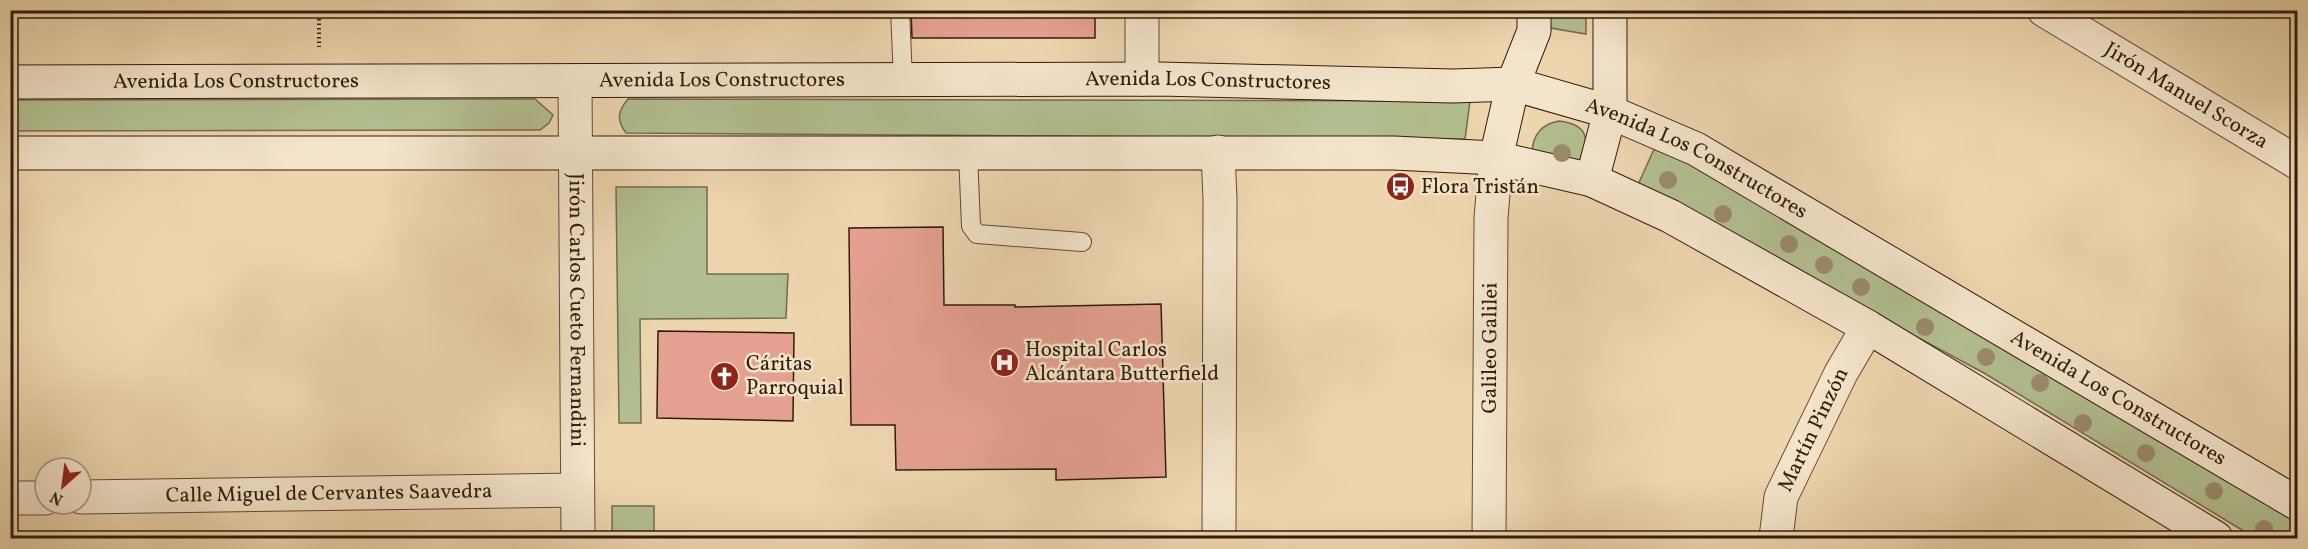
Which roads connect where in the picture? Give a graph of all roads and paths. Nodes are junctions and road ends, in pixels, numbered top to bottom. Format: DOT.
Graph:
graph roads {
  1 [pos="319,10"];
  2 [pos="900,10"];
  3 [pos="1142,10"];
  4 [pos="1534,10"];
  5 [pos="1610,10"];
  6 [pos="2055,13"];
  7 [pos="320,34"];
  8 [pos="903,80"];
  9 [pos="1142,80"];
  10 [pos="10,82"];
  11 [pos="575,82"];
  12 [pos="1513,84"];
  13 [pos="1610,112"];
  14 [pos="1218,152"];
  15 [pos="10,153"];
  16 [pos="575,153"];
  17 [pos="968,153"];
  18 [pos="1496,158"];
  19 [pos="2298,163"];
  20 [pos="1592,180"];
  21 [pos="1082,242"];
  22 [pos="1868,327"];
  23 [pos="577,490"];
  24 [pos="93,497"];
  25 [pos="10,498"];
  26 [pos="33,498"];
  27 [pos="2298,504"];
  28 [pos="578,538"];
  29 [pos="1219,538"];
  30 [pos="1488,538"];
  31 [pos="1776,538"];
  32 [pos="2216,538"];
  1 -- 7 [label="path"];
  2 -- 8 [label="lane"];
  3 -- 9 [label="street"];
  4 -- 12 [label="street, Galileo Galilei"];
  5 -- 13 [label="street"];
  6 -- 19 [label="street, Jirón Manuel Scorza"];
  8 -- 9 [label="street, Avenida Los Constructores"];
  8 -- 11 [label="street, Avenida Los Constructores"];
  9 -- 12 [label="street, Avenida Los Constructores"];
  10 -- 11 [label="street, Avenida Los Constructores"];
  11 -- 16 [label="street, Jirón Carlos Cueto Fernandini"];
  12 -- 13 [label="street, Avenida Los Constructores"];
  12 -- 18 [label="street, Galileo Galilei"];
  13 -- 20 [label="street"];
  13 -- 27 [label="street, Avenida Los Constructores"];
  14 -- 17 [label="street"];
  14 -- 18 [label="street"];
  14 -- 29 [label="street"];
  15 -- 16 [label="street"];
  16 -- 17 [label="street"];
  16 -- 23 [label="street, Jirón Carlos Cueto Fernandini"];
  17 -- 21 [label="lane"];
  18 -- 20 [label="street"];
  18 -- 30 [label="street, Galileo Galilei"];
  20 -- 22 [label="street"];
  22 -- 31 [label="street, Martín Pinzón"];
  22 -- 32 [label="street"];
  23 -- 24 [label="street, Calle Miguel de Cervantes Saavedra"];
  23 -- 28 [label="street, Jirón Carlos Cueto Fernandini"];
  25 -- 26 [label="street"];
}
